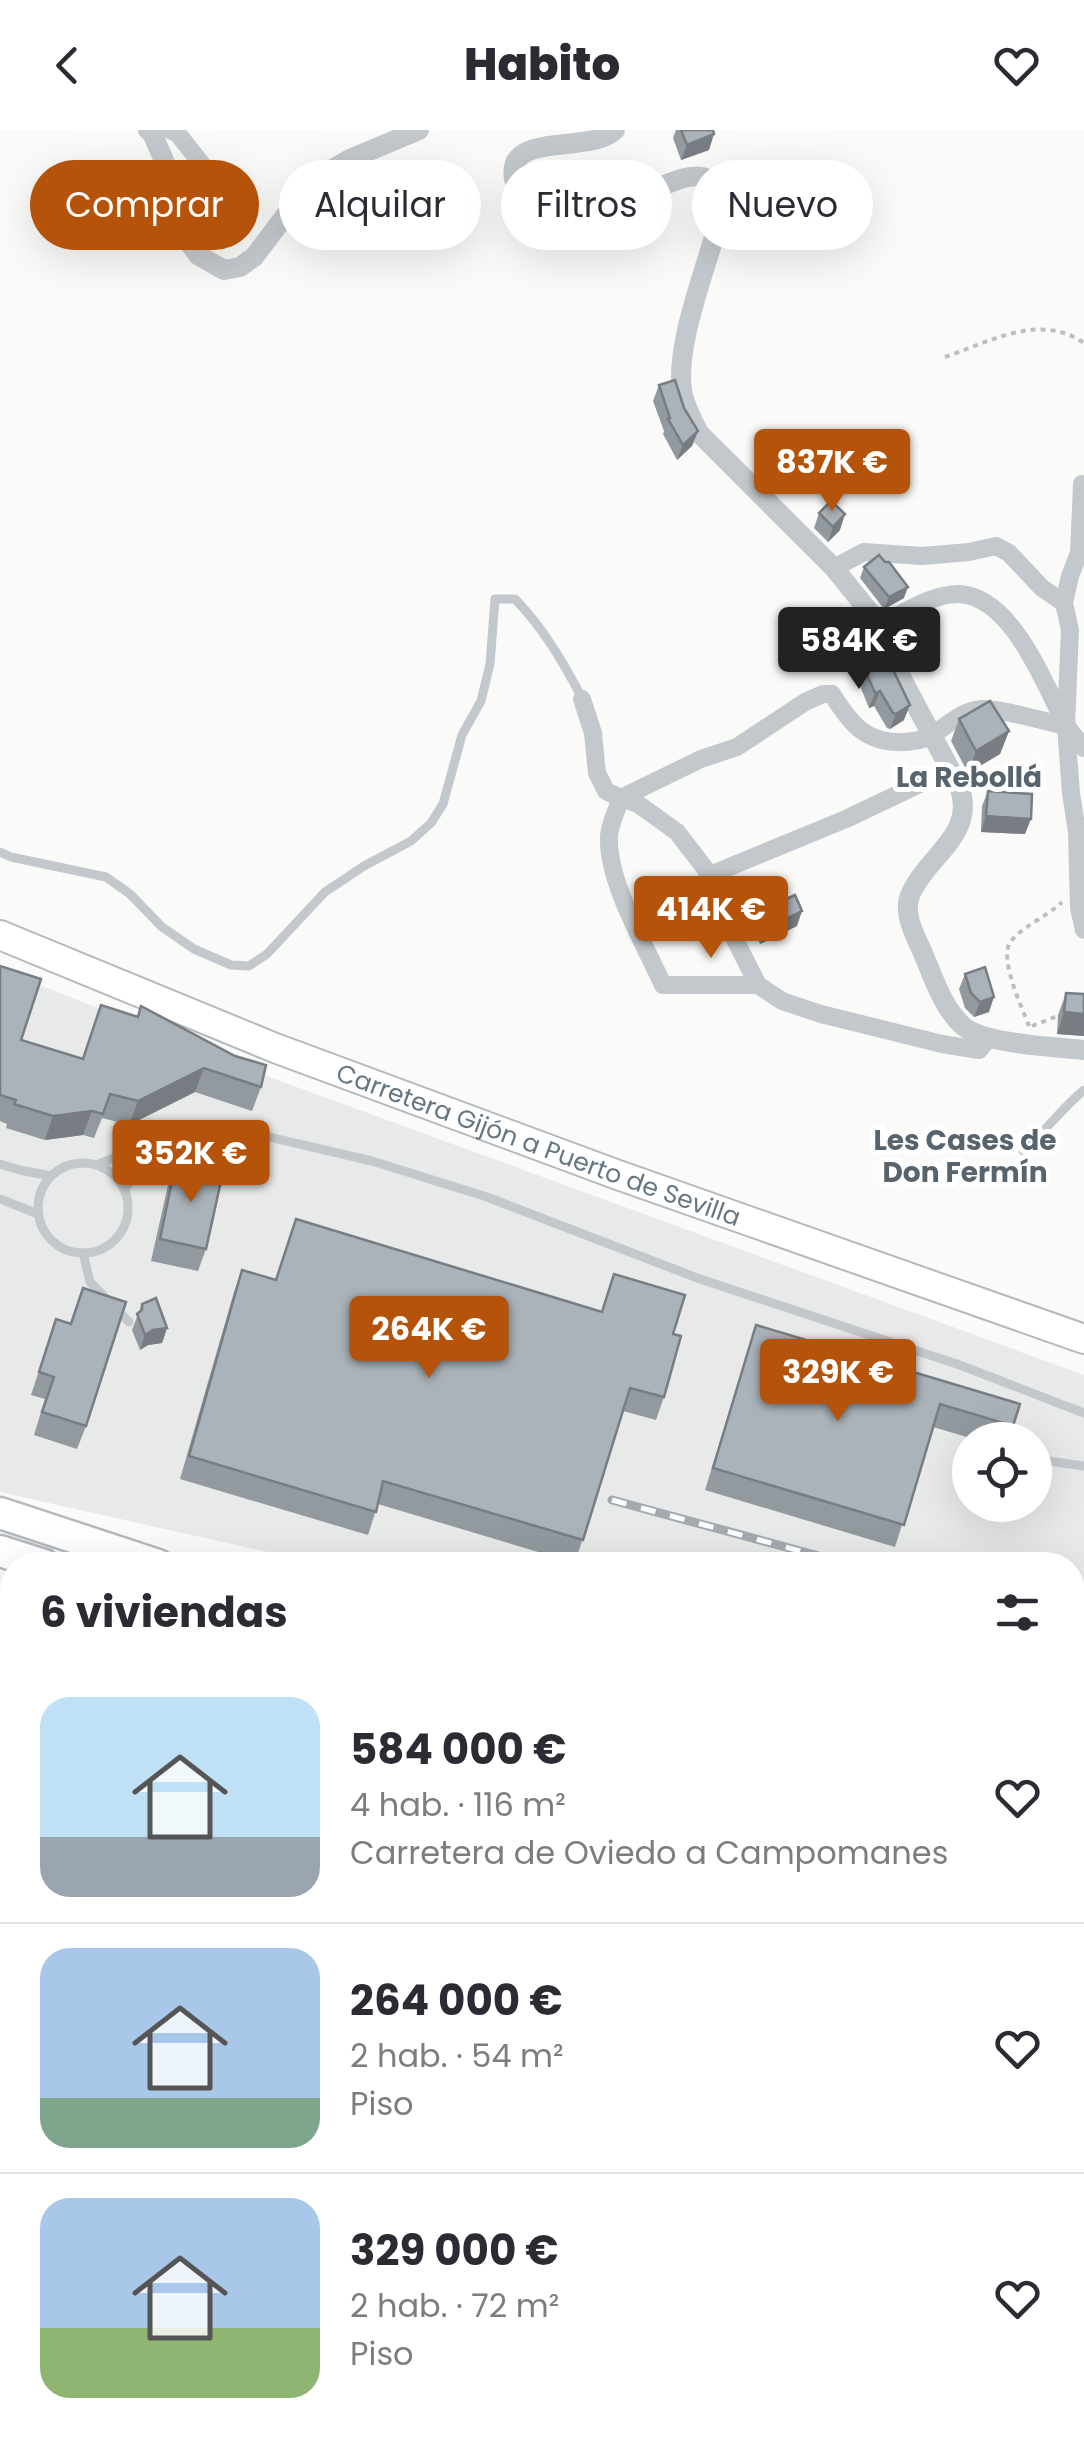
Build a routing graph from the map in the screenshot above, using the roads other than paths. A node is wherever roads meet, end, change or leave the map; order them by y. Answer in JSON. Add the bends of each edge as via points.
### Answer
{"nodes":[{"id":1,"x":148,"y":130,"type":"edge"},
{"id":2,"x":170,"y":130,"type":"edge"},
{"id":3,"x":419,"y":130,"type":"edge"},
{"id":4,"x":614,"y":130,"type":"edge"},
{"id":5,"x":198,"y":160,"type":"edge"},
{"id":6,"x":1082,"y":484,"type":"dead end"},
{"id":7,"x":834,"y":568,"type":"junction"},
{"id":8,"x":1064,"y":603,"type":"junction"},
{"id":9,"x":880,"y":625,"type":"junction"},
{"id":10,"x":582,"y":699,"type":"joint"},
{"id":11,"x":1066,"y":726,"type":"junction"},
{"id":12,"x":932,"y":736,"type":"junction"},
{"id":13,"x":1084,"y":748,"type":"edge"},
{"id":14,"x":950,"y":769,"type":"junction"},
{"id":15,"x":621,"y":798,"type":"junction"},
{"id":16,"x":0,"y":852,"type":"edge"},
{"id":17,"x":710,"y":875,"type":"junction"},
{"id":18,"x":1084,"y":930,"type":"edge"},
{"id":19,"x":0,"y":935,"type":"edge"},
{"id":20,"x":758,"y":985,"type":"junction"},
{"id":21,"x":989,"y":1038,"type":"junction"},
{"id":22,"x":1084,"y":1050,"type":"edge"},
{"id":23,"x":1084,"y":1090,"type":"edge"},
{"id":24,"x":150,"y":1144,"type":"junction"},
{"id":25,"x":1023,"y":1151,"type":"dead end"},
{"id":26,"x":0,"y":1164,"type":"edge"},
{"id":27,"x":96,"y":1164,"type":"junction"},
{"id":28,"x":51,"y":1176,"type":"junction"},
{"id":29,"x":124,"y":1190,"type":"junction"},
{"id":30,"x":0,"y":1199,"type":"edge"},
{"id":31,"x":38,"y":1214,"type":"junction"},
{"id":32,"x":83,"y":1253,"type":"junction"},
{"id":33,"x":129,"y":1322,"type":"dead end"},
{"id":34,"x":1084,"y":1339,"type":"edge"},
{"id":35,"x":1084,"y":1413,"type":"edge"},
{"id":36,"x":1052,"y":1461,"type":"edge"},
{"id":37,"x":1084,"y":1466,"type":"edge"},
{"id":38,"x":0,"y":1513,"type":"edge"},
{"id":39,"x":118,"y":1552,"type":"edge"}],
"edges":[{"from":1,"to":3,"type":"street","via":[[170,174],[179,229],[198,255],[224,270],[254,257],[320,176]]},
{"from":2,"to":5,"type":"street"},
{"from":4,"to":7,"type":"street","via":[[597,139],[532,145],[519,152],[514,179],[526,190],[584,199],[622,199],[690,177],[714,183],[720,216],[686,339],[682,391],[699,433]]},
{"from":6,"to":8,"type":"street","via":[[1079,553]]},
{"from":7,"to":8,"type":"street","via":[[864,552],[922,556],[996,546]]},
{"from":7,"to":9,"type":"street"},
{"from":8,"to":11,"type":"street","via":[[1070,630]]},
{"from":9,"to":11,"type":"street","via":[[928,601],[958,594],[981,599],[1013,627]]},
{"from":9,"to":12,"type":"street"},
{"from":10,"to":15,"type":"street","via":[[597,773],[606,790]]},
{"from":10,"to":16,"type":"lane","via":[[527,612],[515,599],[495,598],[481,701],[431,823],[325,892],[249,966],[194,949],[106,877]]},
{"from":11,"to":12,"type":"street","via":[[985,709],[958,715]]},
{"from":11,"to":13,"type":"street"},
{"from":11,"to":18,"type":"street"},
{"from":12,"to":14,"type":"street"},
{"from":12,"to":15,"type":"street","via":[[890,743],[868,736],[832,694],[823,694],[737,747]]},
{"from":14,"to":17,"type":"street"},
{"from":14,"to":21,"type":"street","via":[[965,812],[906,909],[944,1002],[964,1027]]},
{"from":15,"to":17,"type":"street","via":[[677,832]]},
{"from":15,"to":20,"type":"street","via":[[609,830],[610,860],[664,984]]},
{"from":17,"to":20,"type":"street"},
{"from":19,"to":34,"type":"highway","name":"Carretera Gijón a Puerto de Sevilla","via":[[618,1176]]},
{"from":20,"to":21,"type":"street","via":[[821,1014],[942,1044],[979,1050]]},
{"from":21,"to":22,"type":"street"},
{"from":23,"to":25,"type":"lane"},
{"from":24,"to":27,"type":"lane"},
{"from":24,"to":29,"type":"lane"},
{"from":24,"to":35,"type":"lane","via":[[197,1127],[239,1130],[372,1162],[487,1197],[700,1280]]},
{"from":26,"to":28,"type":"lane"},
{"from":27,"to":28,"type":"lane","via":[[66,1166]]},
{"from":27,"to":29,"type":"lane"},
{"from":28,"to":31,"type":"lane"},
{"from":29,"to":32,"type":"lane","via":[[128,1208],[115,1240]]},
{"from":30,"to":31,"type":"lane"},
{"from":31,"to":32,"type":"lane","via":[[51,1240]]},
{"from":32,"to":33,"type":"lane","via":[[90,1282]]},
{"from":36,"to":37,"type":"lane"},
{"from":38,"to":39,"type":"highway"}]}
